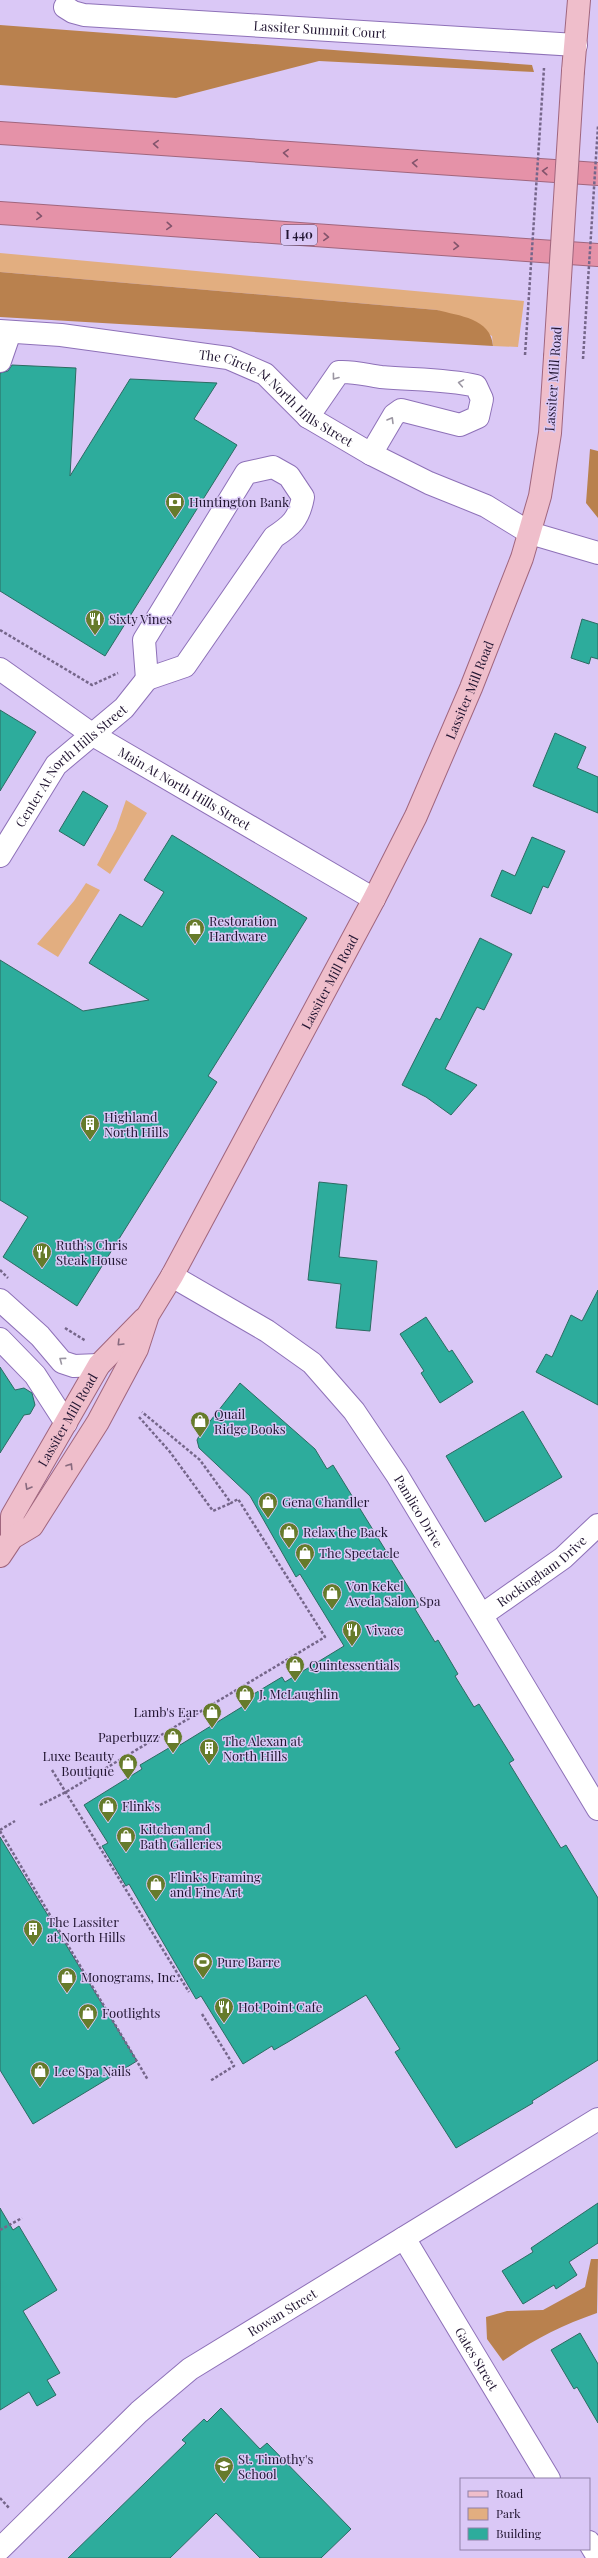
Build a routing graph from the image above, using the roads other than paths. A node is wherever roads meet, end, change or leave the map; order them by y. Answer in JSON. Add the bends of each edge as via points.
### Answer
{"nodes":[{"id":1,"x":579,"y":0,"type":"edge"},
{"id":2,"x":65,"y":7,"type":"dead end"},
{"id":3,"x":576,"y":45,"type":"junction"},
{"id":4,"x":0,"y":133,"type":"edge"},
{"id":5,"x":598,"y":174,"type":"edge"},
{"id":6,"x":0,"y":213,"type":"edge"},
{"id":7,"x":598,"y":255,"type":"edge"},
{"id":8,"x":5,"y":331,"type":"edge"},
{"id":9,"x":0,"y":361,"type":"edge"},
{"id":10,"x":308,"y":417,"type":"junction"},
{"id":11,"x":370,"y":454,"type":"junction"},
{"id":12,"x":530,"y":533,"type":"junction"},
{"id":13,"x":598,"y":553,"type":"edge"},
{"id":14,"x":0,"y":669,"type":"edge"},
{"id":15,"x":147,"y":679,"type":"junction"},
{"id":16,"x":93,"y":735,"type":"junction"},
{"id":17,"x":0,"y":856,"type":"edge"},
{"id":18,"x":374,"y":899,"type":"junction"},
{"id":19,"x":172,"y":1276,"type":"junction"},
{"id":20,"x":0,"y":1300,"type":"edge"},
{"id":21,"x":148,"y":1315,"type":"junction"},
{"id":22,"x":0,"y":1339,"type":"edge"},
{"id":23,"x":99,"y":1365,"type":"junction"},
{"id":24,"x":66,"y":1423,"type":"junction"},
{"id":25,"x":598,"y":1525,"type":"edge"},
{"id":26,"x":12,"y":1538,"type":"junction"},
{"id":27,"x":0,"y":1556,"type":"edge"},
{"id":28,"x":482,"y":1615,"type":"junction"},
{"id":29,"x":598,"y":1809,"type":"edge"},
{"id":30,"x":598,"y":2119,"type":"edge"},
{"id":31,"x":404,"y":2238,"type":"junction"},
{"id":32,"x":548,"y":2478,"type":"edge"},
{"id":33,"x":590,"y":2544,"type":"edge"},
{"id":34,"x":0,"y":2549,"type":"edge"},
{"id":35,"x":598,"y":2557,"type":"edge"}],
"edges":[{"from":1,"to":3,"type":"main road","name":"Lassiter Mill Road"},
{"from":2,"to":3,"type":"street","name":"Lassiter Summit Court","via":[[84,16]]},
{"from":3,"to":12,"type":"main road","name":"Lassiter Mill Road","bridge":true,"via":[[548,456]]},
{"from":5,"to":4,"type":"highway","one_way":true},
{"from":6,"to":7,"type":"highway","number":"I 440","one_way":true},
{"from":8,"to":9,"type":"street"},
{"from":8,"to":10,"type":"street","name":"The Circle At North Hills Street","via":[[62,335],[228,358],[265,374]]},
{"from":10,"to":11,"type":"street","name":"The Circle At North Hills Street"},
{"from":11,"to":10,"type":"street","one_way":true,"via":[[394,414],[402,410],[460,425],[478,417],[482,399],[476,386],[458,382],[379,377],[355,371],[339,372]]},
{"from":11,"to":12,"type":"street","name":"The Circle At North Hills Street","via":[[429,483],[486,506]]},
{"from":12,"to":13,"type":"street","name":"The Circle At North Hills Street"},
{"from":12,"to":18,"type":"main road","name":"Lassiter Mill Road","via":[[515,577],[431,781]]},
{"from":14,"to":16,"type":"street","name":"Main At North Hills Street"},
{"from":15,"to":15,"type":"street","via":[[185,666],[274,537],[292,525],[300,512],[303,497],[289,476],[273,467],[246,473],[144,640]]},
{"from":15,"to":16,"type":"street","name":"Center At North Hills Street","via":[[124,708]]},
{"from":16,"to":17,"type":"street","name":"Center At North Hills Street","via":[[56,765]]},
{"from":16,"to":18,"type":"street","name":"Main At North Hills Street"},
{"from":18,"to":19,"type":"main road","name":"Lassiter Mill Road"},
{"from":19,"to":21,"type":"main road","name":"Lassiter Mill Road"},
{"from":19,"to":28,"type":"street","name":"Pamlico Drive","via":[[266,1331],[312,1363],[354,1411]]},
{"from":23,"to":20,"type":"street","one_way":true,"via":[[74,1366],[62,1362],[40,1336]]},
{"from":21,"to":23,"type":"main road","name":"Lassiter Mill Road","one_way":true},
{"from":26,"to":21,"type":"main road","name":"Lassiter Mill Road","one_way":true,"via":[[32,1526],[98,1422],[137,1349]]},
{"from":22,"to":24,"type":"street","via":[[35,1375]]},
{"from":23,"to":24,"type":"main road","name":"Lassiter Mill Road"},
{"from":24,"to":26,"type":"main road","name":"Lassiter Mill Road","one_way":true,"via":[[12,1516]]},
{"from":25,"to":28,"type":"street","name":"Rockingham Drive","via":[[563,1558]]},
{"from":26,"to":27,"type":"main road","name":"Lassiter Mill Road"},
{"from":28,"to":29,"type":"street","name":"Pamlico Drive"},
{"from":30,"to":31,"type":"street","name":"Rowan Street"},
{"from":31,"to":32,"type":"street","name":"Gates Street"},
{"from":31,"to":34,"type":"street","name":"Rowan Street","via":[[190,2369],[139,2412]]},
{"from":33,"to":35,"type":"street"}]}
